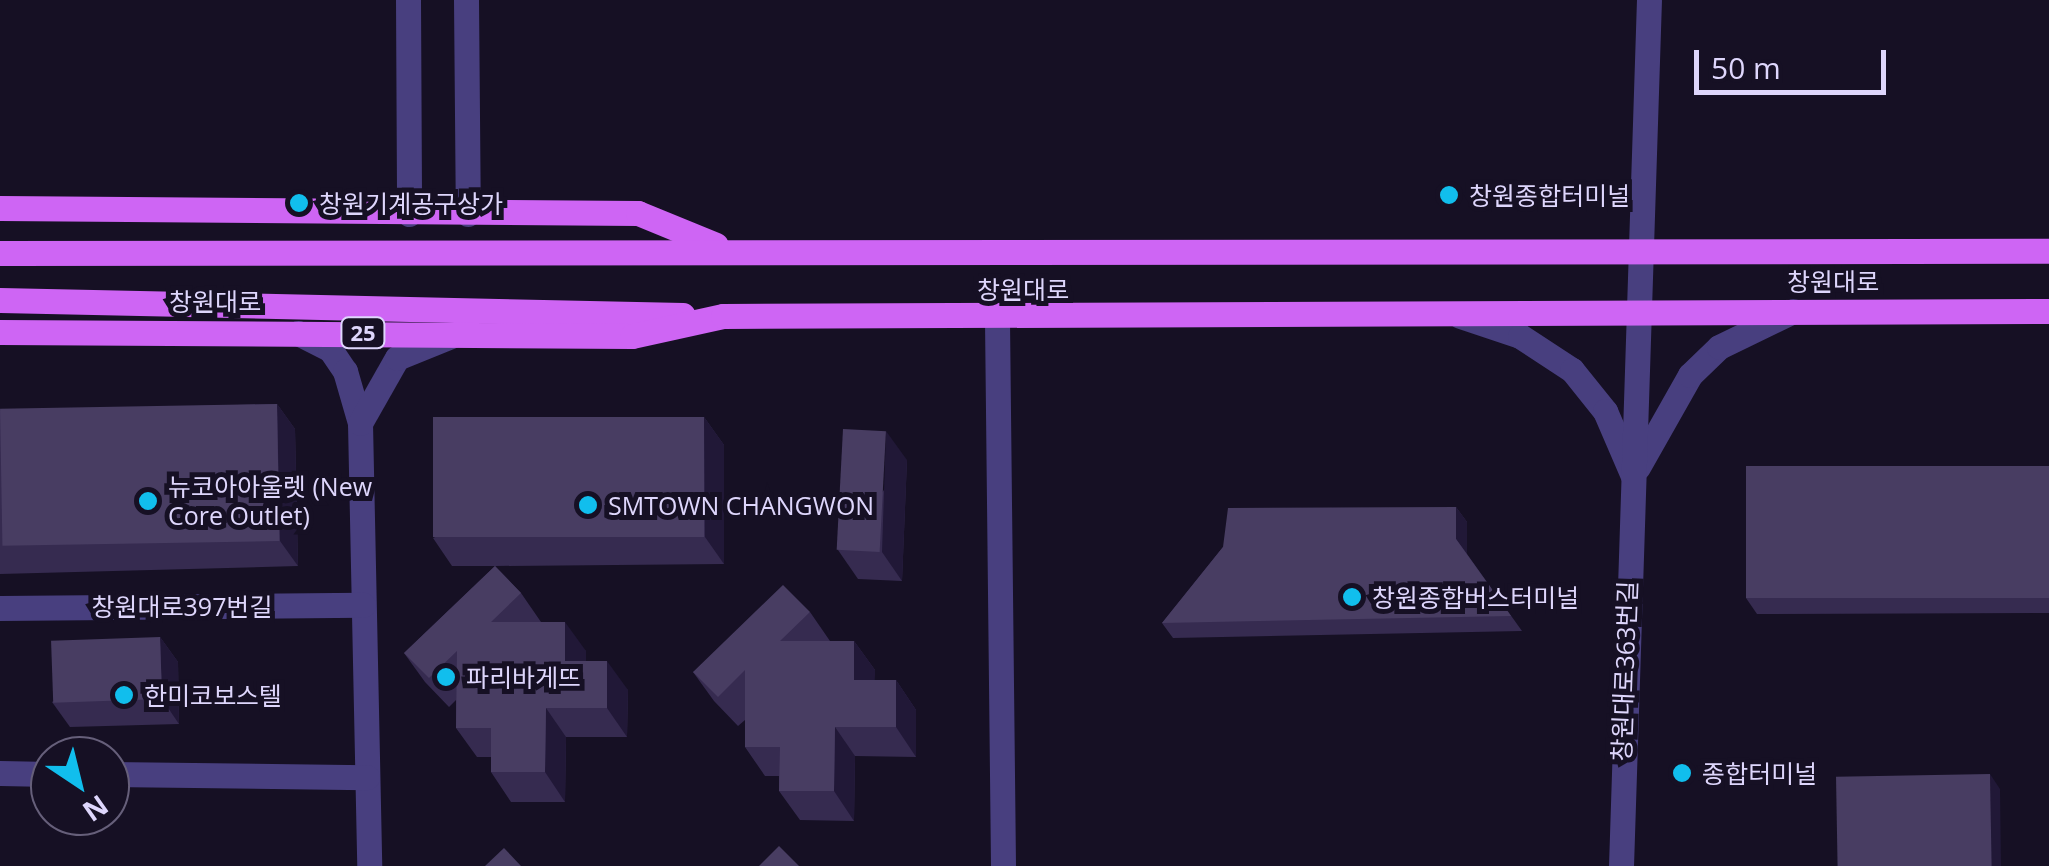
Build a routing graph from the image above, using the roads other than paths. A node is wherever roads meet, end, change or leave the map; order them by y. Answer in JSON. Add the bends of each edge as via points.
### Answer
{"nodes":[{"id":1,"x":408,"y":0,"type":"edge"},
{"id":2,"x":466,"y":0,"type":"edge"},
{"id":3,"x":1649,"y":0,"type":"edge"},
{"id":4,"x":0,"y":208,"type":"edge"},
{"id":5,"x":409,"y":214,"type":"junction"},
{"id":6,"x":468,"y":214,"type":"junction"},
{"id":7,"x":730,"y":251,"type":"junction"},
{"id":8,"x":2049,"y":251,"type":"edge"},
{"id":9,"x":1642,"y":252,"type":"junction"},
{"id":10,"x":0,"y":253,"type":"edge"},
{"id":11,"x":0,"y":300,"type":"edge"},
{"id":12,"x":1793,"y":311,"type":"junction"},
{"id":13,"x":2049,"y":311,"type":"edge"},
{"id":14,"x":1641,"y":312,"type":"junction"},
{"id":15,"x":1454,"y":314,"type":"junction"},
{"id":16,"x":723,"y":316,"type":"junction"},
{"id":17,"x":996,"y":320,"type":"junction"},
{"id":18,"x":293,"y":330,"type":"junction"},
{"id":19,"x":0,"y":332,"type":"edge"},
{"id":20,"x":451,"y":336,"type":"junction"},
{"id":21,"x":360,"y":423,"type":"junction"},
{"id":22,"x":1633,"y":476,"type":"junction"},
{"id":23,"x":364,"y":605,"type":"junction"},
{"id":24,"x":0,"y":608,"type":"edge"},
{"id":25,"x":0,"y":773,"type":"edge"},
{"id":26,"x":30,"y":774,"type":"edge"},
{"id":27,"x":130,"y":774,"type":"edge"},
{"id":28,"x":367,"y":776,"type":"junction"},
{"id":29,"x":368,"y":866,"type":"edge"},
{"id":30,"x":1003,"y":866,"type":"edge"},
{"id":31,"x":1621,"y":866,"type":"edge"}],
"edges":[{"from":1,"to":5,"type":"street"},
{"from":2,"to":6,"type":"street"},
{"from":3,"to":9,"type":"street","name":"창원대로363번길"},
{"from":4,"to":5,"type":"main road","via":[[170,205]]},
{"from":5,"to":6,"type":"main road"},
{"from":6,"to":7,"type":"main road","via":[[638,213]]},
{"from":7,"to":9,"type":"main road","name":"창원대로"},
{"from":7,"to":10,"type":"main road","name":"창원대로"},
{"from":8,"to":9,"type":"main road","name":"창원대로"},
{"from":9,"to":14,"type":"street","name":"창원대로363번길"},
{"from":11,"to":16,"type":"main road"},
{"from":12,"to":13,"type":"main road","name":"창원대로"},
{"from":12,"to":14,"type":"main road","name":"창원대로"},
{"from":12,"to":22,"type":"street","name":"창원대로363번길","via":[[1719,346],[1690,375]]},
{"from":14,"to":15,"type":"main road","name":"창원대로"},
{"from":14,"to":22,"type":"street","name":"창원대로363번길"},
{"from":15,"to":17,"type":"main road","name":"창원대로"},
{"from":15,"to":22,"type":"street","name":"창원대로363번길","via":[[1520,336],[1572,370],[1604,411]]},
{"from":16,"to":17,"type":"main road","name":"창원대로"},
{"from":16,"to":20,"type":"main road","name":"창원대로","number":"25","via":[[632,336]]},
{"from":17,"to":30,"type":"street"},
{"from":18,"to":19,"type":"main road","name":"창원대로","number":"25"},
{"from":18,"to":20,"type":"main road","name":"창원대로","number":"25"},
{"from":18,"to":21,"type":"street","via":[[330,349],[345,371]]},
{"from":20,"to":21,"type":"street","via":[[398,358]]},
{"from":21,"to":23,"type":"street"},
{"from":22,"to":31,"type":"street","name":"창원대로363번길"},
{"from":23,"to":24,"type":"street","name":"창원대로397번길"},
{"from":23,"to":28,"type":"street"},
{"from":25,"to":26,"type":"street"},
{"from":27,"to":28,"type":"street"},
{"from":28,"to":29,"type":"street"}]}
